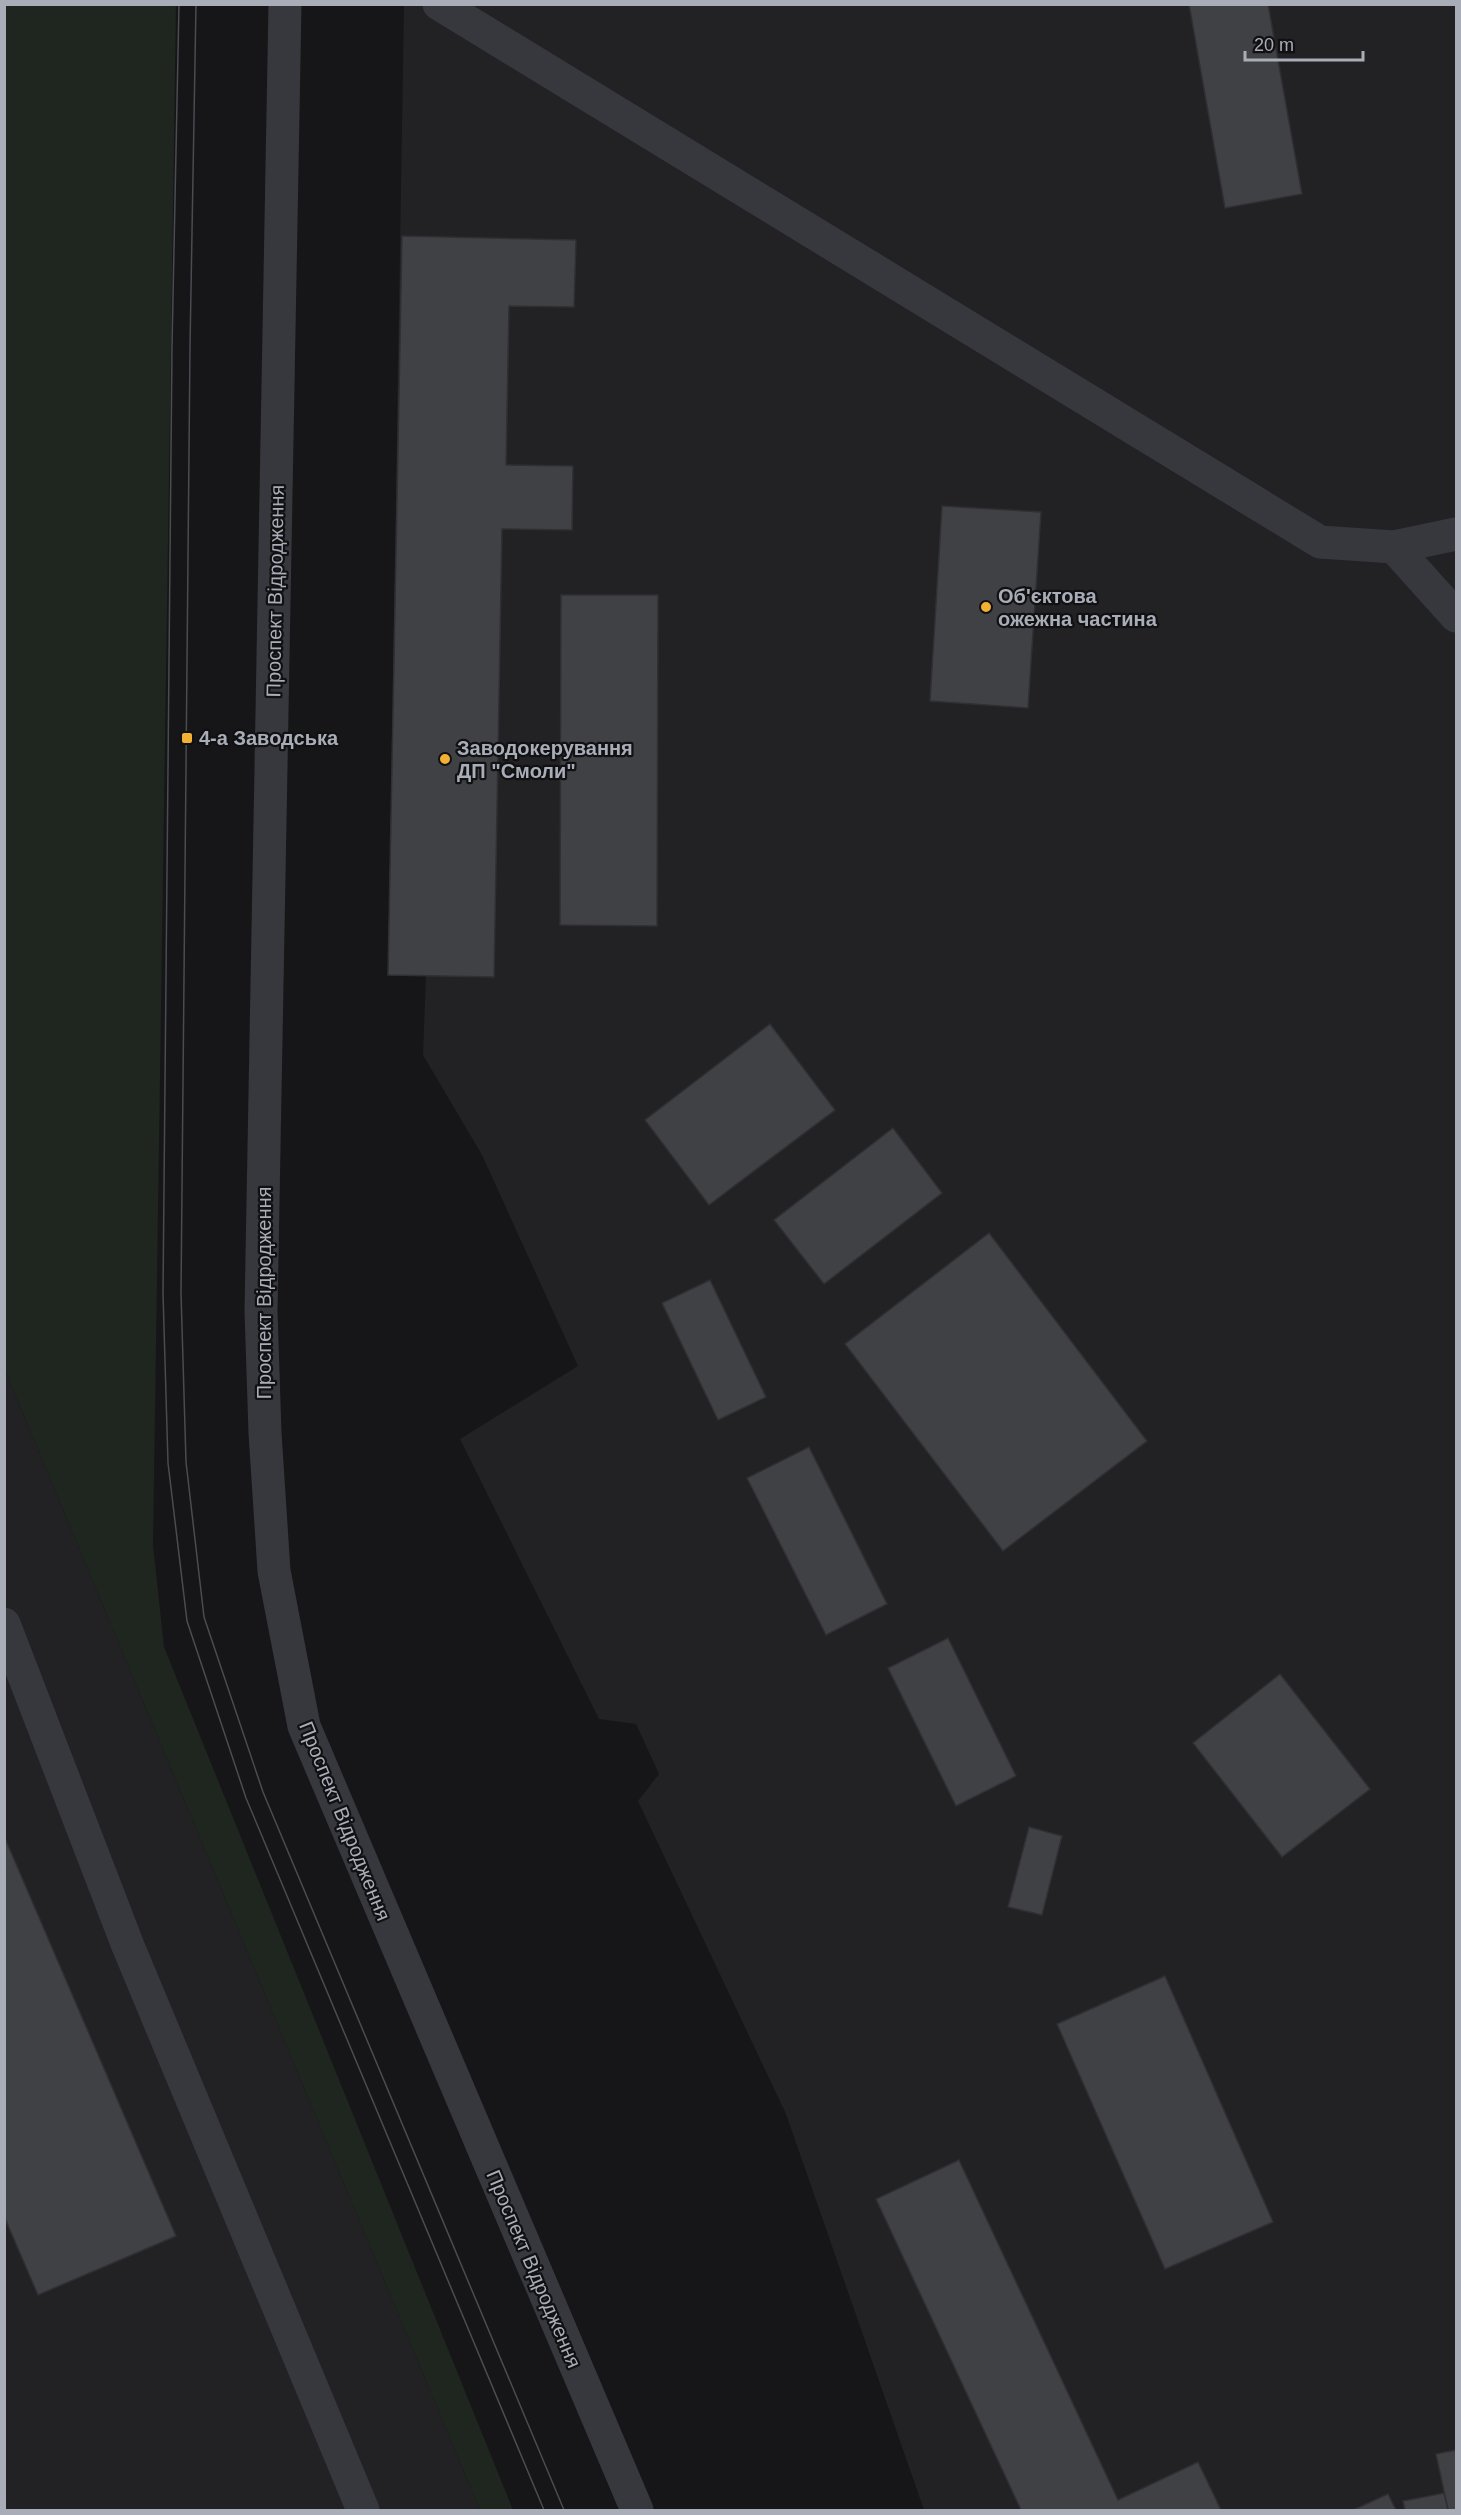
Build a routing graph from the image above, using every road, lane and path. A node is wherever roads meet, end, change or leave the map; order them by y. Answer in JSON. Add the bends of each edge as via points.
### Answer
{"nodes":[{"id":1,"x":285,"y":4,"type":"edge"},
{"id":2,"x":439,"y":4,"type":"edge"},
{"id":3,"x":1456,"y":534,"type":"edge"},
{"id":4,"x":1394,"y":547,"type":"junction"},
{"id":5,"x":1456,"y":615,"type":"edge"},
{"id":6,"x":4,"y":1624,"type":"edge"},
{"id":7,"x":363,"y":2511,"type":"edge"},
{"id":8,"x":637,"y":2511,"type":"edge"}],
"edges":[{"from":1,"to":8,"type":"street","name":"Проспект Відродження","via":[[261,1311],[274,1571],[304,1726]]},
{"from":2,"to":4,"type":"street","via":[[1320,542]]},
{"from":3,"to":4,"type":"street"},
{"from":4,"to":5,"type":"street"},
{"from":6,"to":7,"type":"street","via":[[128,1946]]}]}
